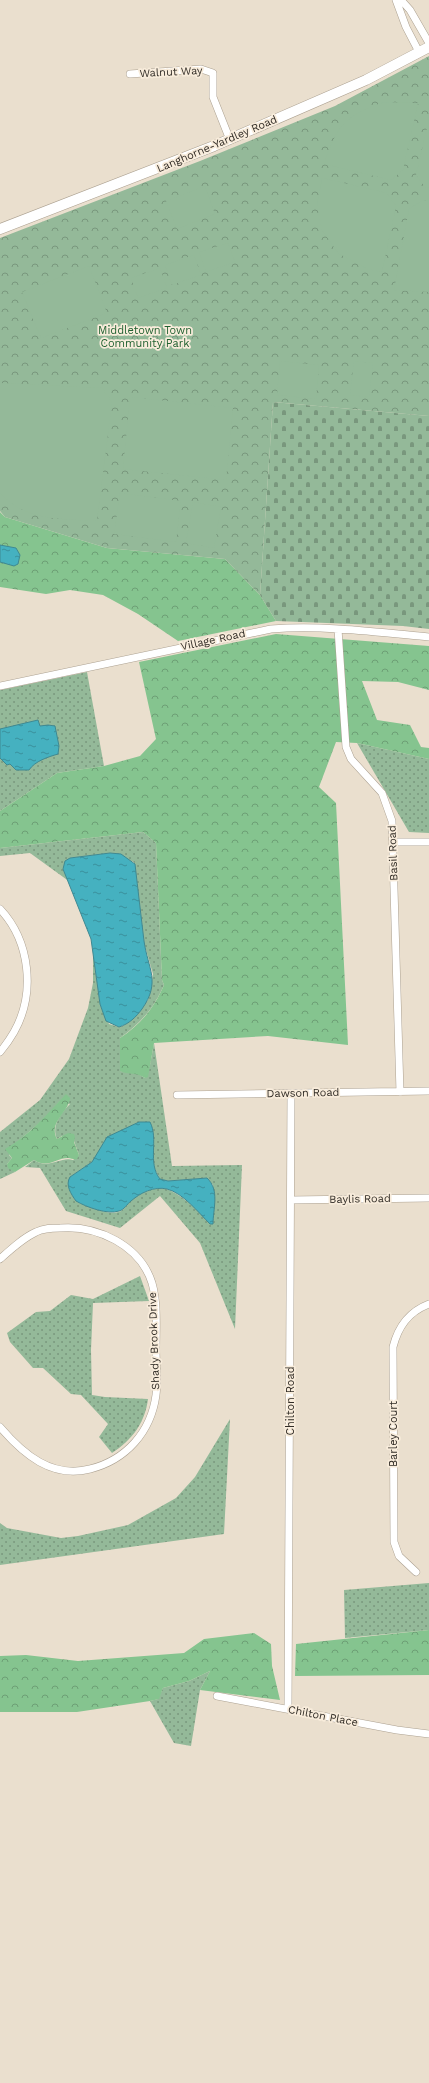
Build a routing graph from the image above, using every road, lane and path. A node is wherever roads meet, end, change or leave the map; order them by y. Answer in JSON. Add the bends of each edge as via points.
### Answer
{"nodes":[{"id":1,"x":396,"y":0,"type":"edge"},
{"id":2,"x":401,"y":0,"type":"edge"},
{"id":3,"x":429,"y":43,"type":"edge"},
{"id":4,"x":429,"y":47,"type":"edge"},
{"id":5,"x":419,"y":52,"type":"junction"},
{"id":6,"x":130,"y":74,"type":"dead end"},
{"id":7,"x":230,"y":140,"type":"junction"},
{"id":8,"x":0,"y":229,"type":"edge"},
{"id":9,"x":338,"y":630,"type":"junction"},
{"id":10,"x":429,"y":636,"type":"edge"},
{"id":11,"x":0,"y":686,"type":"edge"},
{"id":12,"x":393,"y":842,"type":"junction"},
{"id":13,"x":429,"y":842,"type":"edge"},
{"id":14,"x":0,"y":908,"type":"edge"},
{"id":15,"x":0,"y":1052,"type":"edge"},
{"id":16,"x":400,"y":1092,"type":"junction"},
{"id":17,"x":429,"y":1092,"type":"edge"},
{"id":18,"x":291,"y":1093,"type":"junction"},
{"id":19,"x":177,"y":1095,"type":"dead end"},
{"id":20,"x":429,"y":1198,"type":"edge"},
{"id":21,"x":291,"y":1200,"type":"junction"},
{"id":22,"x":0,"y":1259,"type":"edge"},
{"id":23,"x":429,"y":1304,"type":"edge"},
{"id":24,"x":0,"y":1427,"type":"edge"},
{"id":25,"x":416,"y":1572,"type":"dead end"},
{"id":26,"x":217,"y":1696,"type":"dead end"},
{"id":27,"x":288,"y":1709,"type":"junction"},
{"id":28,"x":429,"y":1734,"type":"edge"}],
"edges":[{"from":1,"to":5,"type":"street"},
{"from":2,"to":3,"type":"street","via":[[410,10]]},
{"from":4,"to":5,"type":"main road","name":"Langhorne-Yardley Road"},
{"from":5,"to":7,"type":"main road","name":"Langhorne-Yardley Road","via":[[366,80]]},
{"from":6,"to":7,"type":"street","name":"Walnut Way","via":[[201,69],[213,73],[213,97]]},
{"from":7,"to":8,"type":"main road","name":"Langhorne-Yardley Road"},
{"from":9,"to":10,"type":"street","name":"Village Road"},
{"from":9,"to":11,"type":"street","name":"Village Road","via":[[290,627],[254,631]]},
{"from":9,"to":12,"type":"street","name":"Basil Road","via":[[346,747],[351,759],[372,780],[384,797],[392,821]]},
{"from":12,"to":13,"type":"street"},
{"from":12,"to":16,"type":"street","name":"Basil Road"},
{"from":14,"to":15,"type":"street","via":[[19,935],[25,957],[27,981],[24,1004],[14,1031]]},
{"from":16,"to":17,"type":"street","name":"Dawson Road"},
{"from":16,"to":18,"type":"street","name":"Dawson Road"},
{"from":18,"to":19,"type":"street","name":"Dawson Road"},
{"from":18,"to":21,"type":"street","name":"Chilton Road"},
{"from":20,"to":21,"type":"street","name":"Baylis Road"},
{"from":21,"to":27,"type":"street","name":"Chilton Road"},
{"from":22,"to":24,"type":"street","name":"Shady Brook Drive","via":[[37,1232],[48,1229],[86,1228],[109,1236],[127,1248],[141,1264],[151,1282],[155,1302],[156,1394],[146,1429],[134,1444],[119,1458],[83,1471],[66,1471],[35,1460],[22,1452]]},
{"from":23,"to":25,"type":"street","name":"Barley Court","via":[[415,1311],[401,1325],[393,1347],[393,1535],[399,1556]]},
{"from":26,"to":27,"type":"street","name":"Chilton Place"},
{"from":27,"to":28,"type":"street","name":"Chilton Place"}]}
